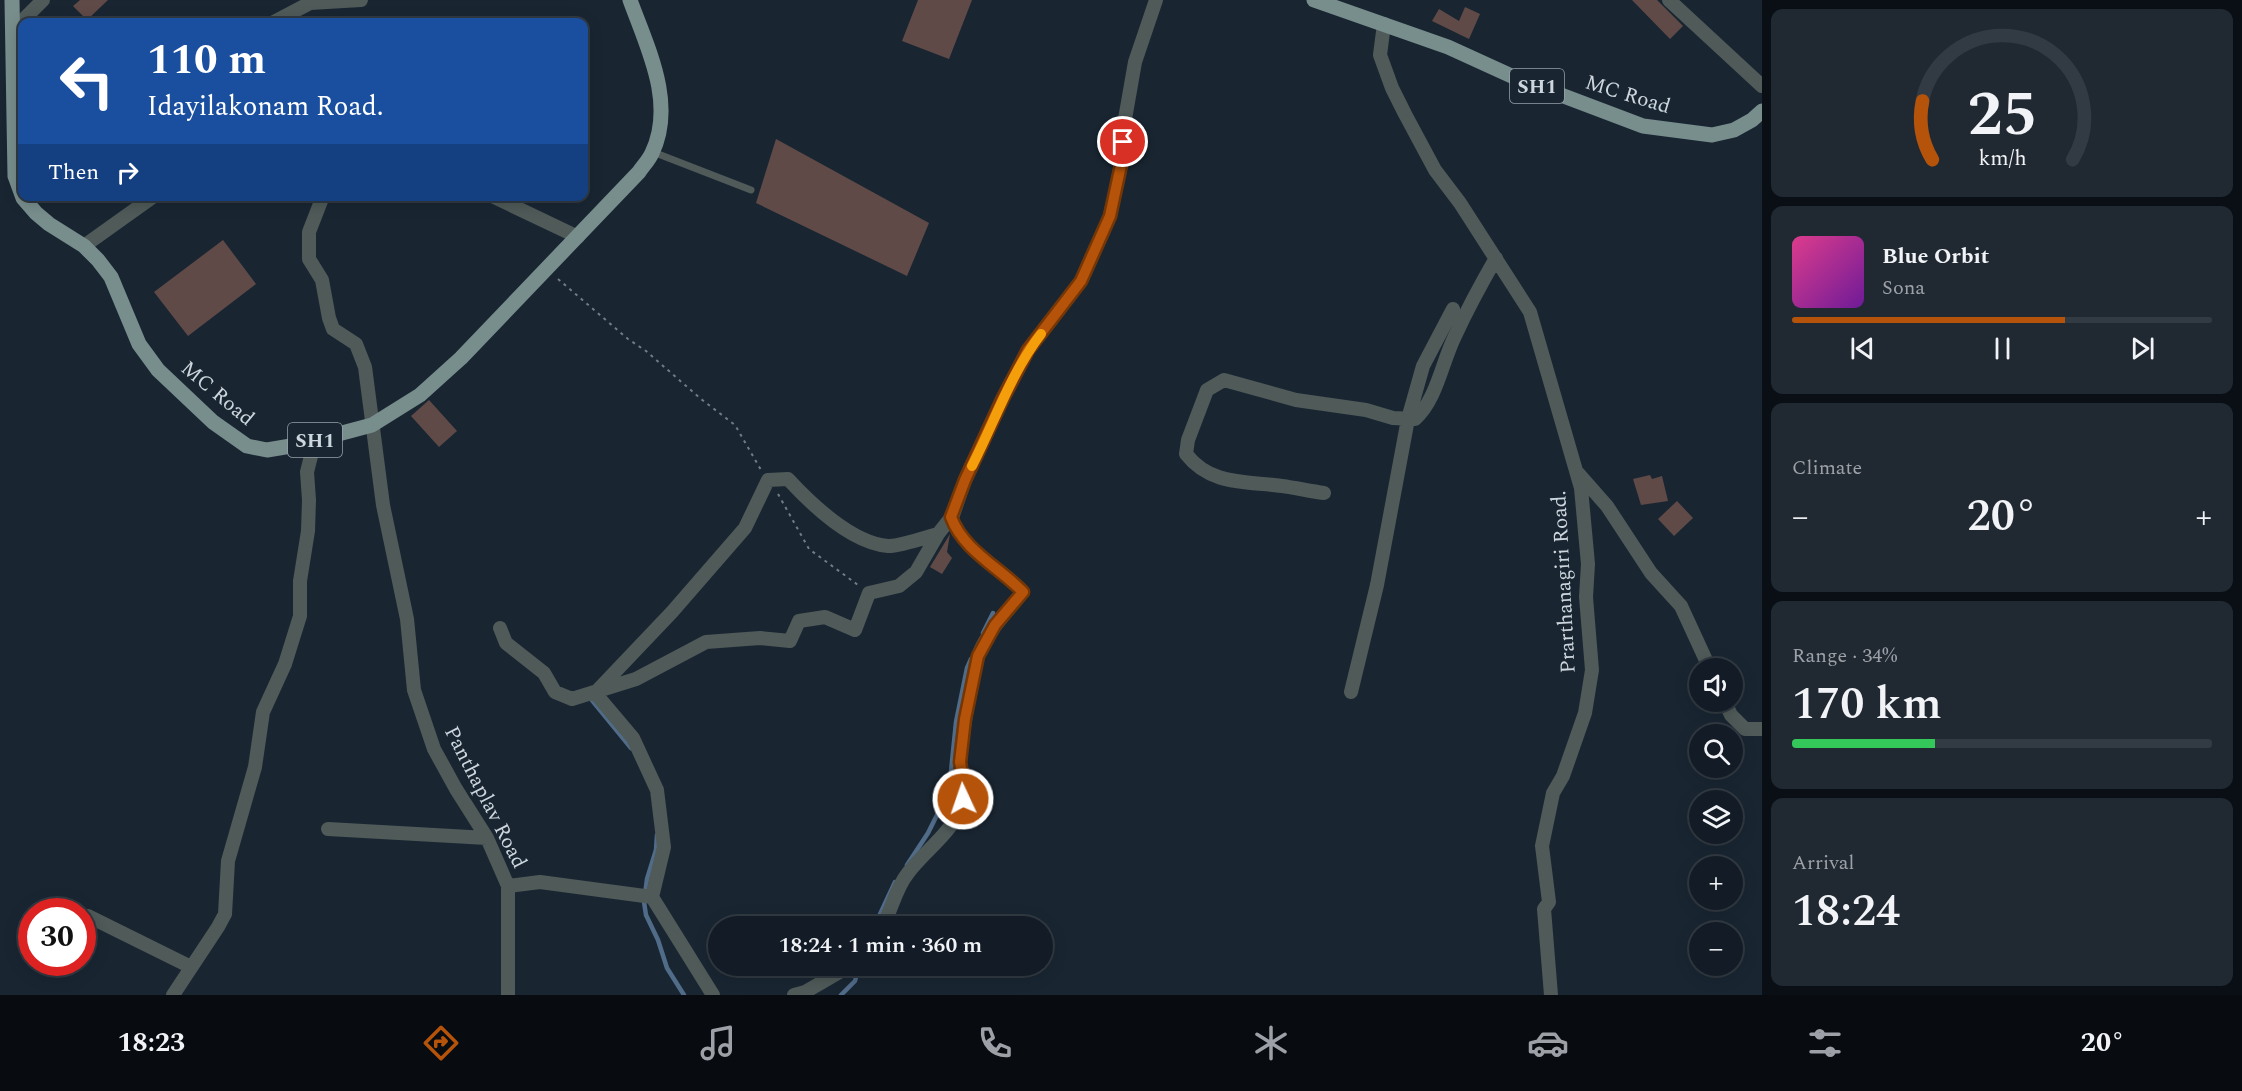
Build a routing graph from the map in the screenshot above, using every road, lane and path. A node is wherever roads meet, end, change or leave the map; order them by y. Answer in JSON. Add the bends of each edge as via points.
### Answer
{"nodes":[{"id":1,"x":12,"y":0,"type":"edge"},
{"id":2,"x":43,"y":0,"type":"edge"},
{"id":3,"x":361,"y":0,"type":"edge"},
{"id":4,"x":630,"y":0,"type":"edge"},
{"id":5,"x":1156,"y":0,"type":"edge"},
{"id":6,"x":1314,"y":0,"type":"edge"},
{"id":7,"x":1669,"y":0,"type":"edge"},
{"id":8,"x":25,"y":18,"type":"edge"},
{"id":9,"x":282,"y":18,"type":"edge"},
{"id":10,"x":1383,"y":24,"type":"junction"},
{"id":11,"x":18,"y":25,"type":"edge"},
{"id":12,"x":13,"y":30,"type":"junction"},
{"id":13,"x":1762,"y":86,"type":"edge"},
{"id":14,"x":1762,"y":111,"type":"edge"},
{"id":15,"x":653,"y":152,"type":"junction"},
{"id":16,"x":18,"y":184,"type":"edge"},
{"id":17,"x":751,"y":190,"type":"dead end"},
{"id":18,"x":26,"y":201,"type":"edge"},
{"id":19,"x":147,"y":201,"type":"edge"},
{"id":20,"x":321,"y":201,"type":"edge"},
{"id":21,"x":502,"y":201,"type":"edge"},
{"id":22,"x":578,"y":237,"type":"junction"},
{"id":23,"x":84,"y":246,"type":"junction"},
{"id":24,"x":1496,"y":258,"type":"junction"},
{"id":25,"x":546,"y":269,"type":"junction"},
{"id":26,"x":1453,"y":309,"type":"dead end"},
{"id":27,"x":1408,"y":419,"type":"junction"},
{"id":28,"x":372,"y":425,"type":"junction"},
{"id":29,"x":315,"y":440,"type":"junction"},
{"id":30,"x":1576,"y":471,"type":"junction"},
{"id":31,"x":768,"y":480,"type":"junction"},
{"id":32,"x":1324,"y":493,"type":"dead end"},
{"id":33,"x":951,"y":517,"type":"junction"},
{"id":34,"x":938,"y":534,"type":"junction"},
{"id":35,"x":869,"y":593,"type":"junction"},
{"id":36,"x":500,"y":628,"type":"dead end"},
{"id":37,"x":1705,"y":658,"type":"edge"},
{"id":38,"x":1351,"y":692,"type":"dead end"},
{"id":39,"x":595,"y":693,"type":"junction"},
{"id":40,"x":1730,"y":712,"type":"edge"},
{"id":41,"x":1762,"y":729,"type":"edge"},
{"id":42,"x":328,"y":829,"type":"dead end"},
{"id":43,"x":487,"y":838,"type":"junction"},
{"id":44,"x":508,"y":886,"type":"junction"},
{"id":45,"x":652,"y":897,"type":"junction"},
{"id":46,"x":889,"y":916,"type":"edge"},
{"id":47,"x":96,"y":920,"type":"edge"},
{"id":48,"x":191,"y":968,"type":"junction"},
{"id":49,"x":833,"y":976,"type":"edge"},
{"id":50,"x":173,"y":995,"type":"edge"},
{"id":51,"x":508,"y":995,"type":"edge"},
{"id":52,"x":713,"y":995,"type":"edge"},
{"id":53,"x":794,"y":995,"type":"edge"},
{"id":54,"x":1551,"y":995,"type":"edge"}],
"edges":[{"from":1,"to":12,"type":"main road","name":"MC Road","number":"SH1"},
{"from":2,"to":8,"type":"street"},
{"from":3,"to":9,"type":"street","via":[[310,3]]},
{"from":4,"to":15,"type":"main road","name":"MC Road","number":"SH1","via":[[659,85],[662,105]]},
{"from":5,"to":33,"type":"street","via":[[1136,63],[1110,216],[1081,281],[1028,350]]},
{"from":6,"to":10,"type":"main road","name":"MC Road","number":"SH1"},
{"from":7,"to":13,"type":"street"},
{"from":10,"to":14,"type":"main road","name":"MC Road","number":"SH1","via":[[1643,126],[1712,135],[1734,130]]},
{"from":10,"to":24,"type":"street","name":"Prarthanagiri Road.","via":[[1380,55],[1392,88],[1435,171]]},
{"from":11,"to":12,"type":"street"},
{"from":12,"to":16,"type":"main road","name":"MC Road","number":"SH1"},
{"from":15,"to":17,"type":"lane"},
{"from":15,"to":22,"type":"main road","name":"MC Road","number":"SH1"},
{"from":18,"to":23,"type":"main road","name":"MC Road","number":"SH1","via":[[49,224]]},
{"from":19,"to":23,"type":"street"},
{"from":20,"to":28,"type":"street","name":"Panthaplav Road","via":[[309,232],[309,259],[322,280],[333,329],[356,344],[365,367]]},
{"from":21,"to":22,"type":"street"},
{"from":22,"to":25,"type":"main road","name":"MC Road","number":"SH1"},
{"from":23,"to":29,"type":"main road","name":"MC Road","number":"SH1","via":[[111,277],[139,344],[158,370],[213,422],[248,446],[267,450]]},
{"from":24,"to":27,"type":"street","via":[[1421,413]]},
{"from":24,"to":30,"type":"street","name":"Prarthanagiri Road.","via":[[1530,312]]},
{"from":25,"to":28,"type":"main road","name":"MC Road","number":"SH1","via":[[420,395]]},
{"from":25,"to":31,"type":"path","via":[[735,425]]},
{"from":26,"to":27,"type":"street","via":[[1423,366]]},
{"from":27,"to":32,"type":"street","via":[[1296,400],[1224,380],[1207,390],[1187,447],[1186,454],[1193,464],[1210,475]]},
{"from":27,"to":38,"type":"street","via":[[1377,585]]},
{"from":28,"to":29,"type":"main road","name":"MC Road","number":"SH1"},
{"from":28,"to":43,"type":"street","name":"Panthaplav Road","via":[[383,505],[407,619],[414,690],[434,749]]},
{"from":29,"to":48,"type":"street","via":[[307,472],[308,531],[300,581],[300,616],[285,664],[263,712],[255,767],[228,861],[225,914]]},
{"from":30,"to":37,"type":"street","via":[[1607,506],[1651,573],[1681,606]]},
{"from":30,"to":54,"type":"street","name":"Prarthanagiri Road.","via":[[1586,543],[1593,670],[1577,737],[1553,793],[1542,846],[1549,902],[1544,909]]},
{"from":31,"to":34,"type":"street","via":[[788,479],[805,497],[861,538],[889,546]]},
{"from":31,"to":35,"type":"path","via":[[810,549]]},
{"from":31,"to":39,"type":"street","via":[[746,528]]},
{"from":33,"to":34,"type":"street"},
{"from":33,"to":46,"type":"street","via":[[956,531],[1023,592],[995,625],[978,656],[965,719],[960,762],[963,799],[959,811],[945,833],[907,874]]},
{"from":34,"to":35,"type":"street","via":[[916,572],[899,586]]},
{"from":35,"to":39,"type":"street","via":[[855,630],[825,617],[798,621],[790,641],[760,638],[706,642],[636,679]]},
{"from":36,"to":39,"type":"street","via":[[506,643],[544,673],[555,692],[572,699]]},
{"from":39,"to":45,"type":"street","via":[[633,738],[657,790],[664,847]]},
{"from":40,"to":41,"type":"street","via":[[1745,729]]},
{"from":42,"to":43,"type":"street"},
{"from":43,"to":44,"type":"street","name":"Panthaplav Road"},
{"from":44,"to":45,"type":"street","name":"Panthaplav Road","via":[[540,882]]},
{"from":44,"to":51,"type":"street"},
{"from":45,"to":52,"type":"street"},
{"from":47,"to":48,"type":"street"},
{"from":48,"to":50,"type":"street"},
{"from":49,"to":53,"type":"street"}]}
